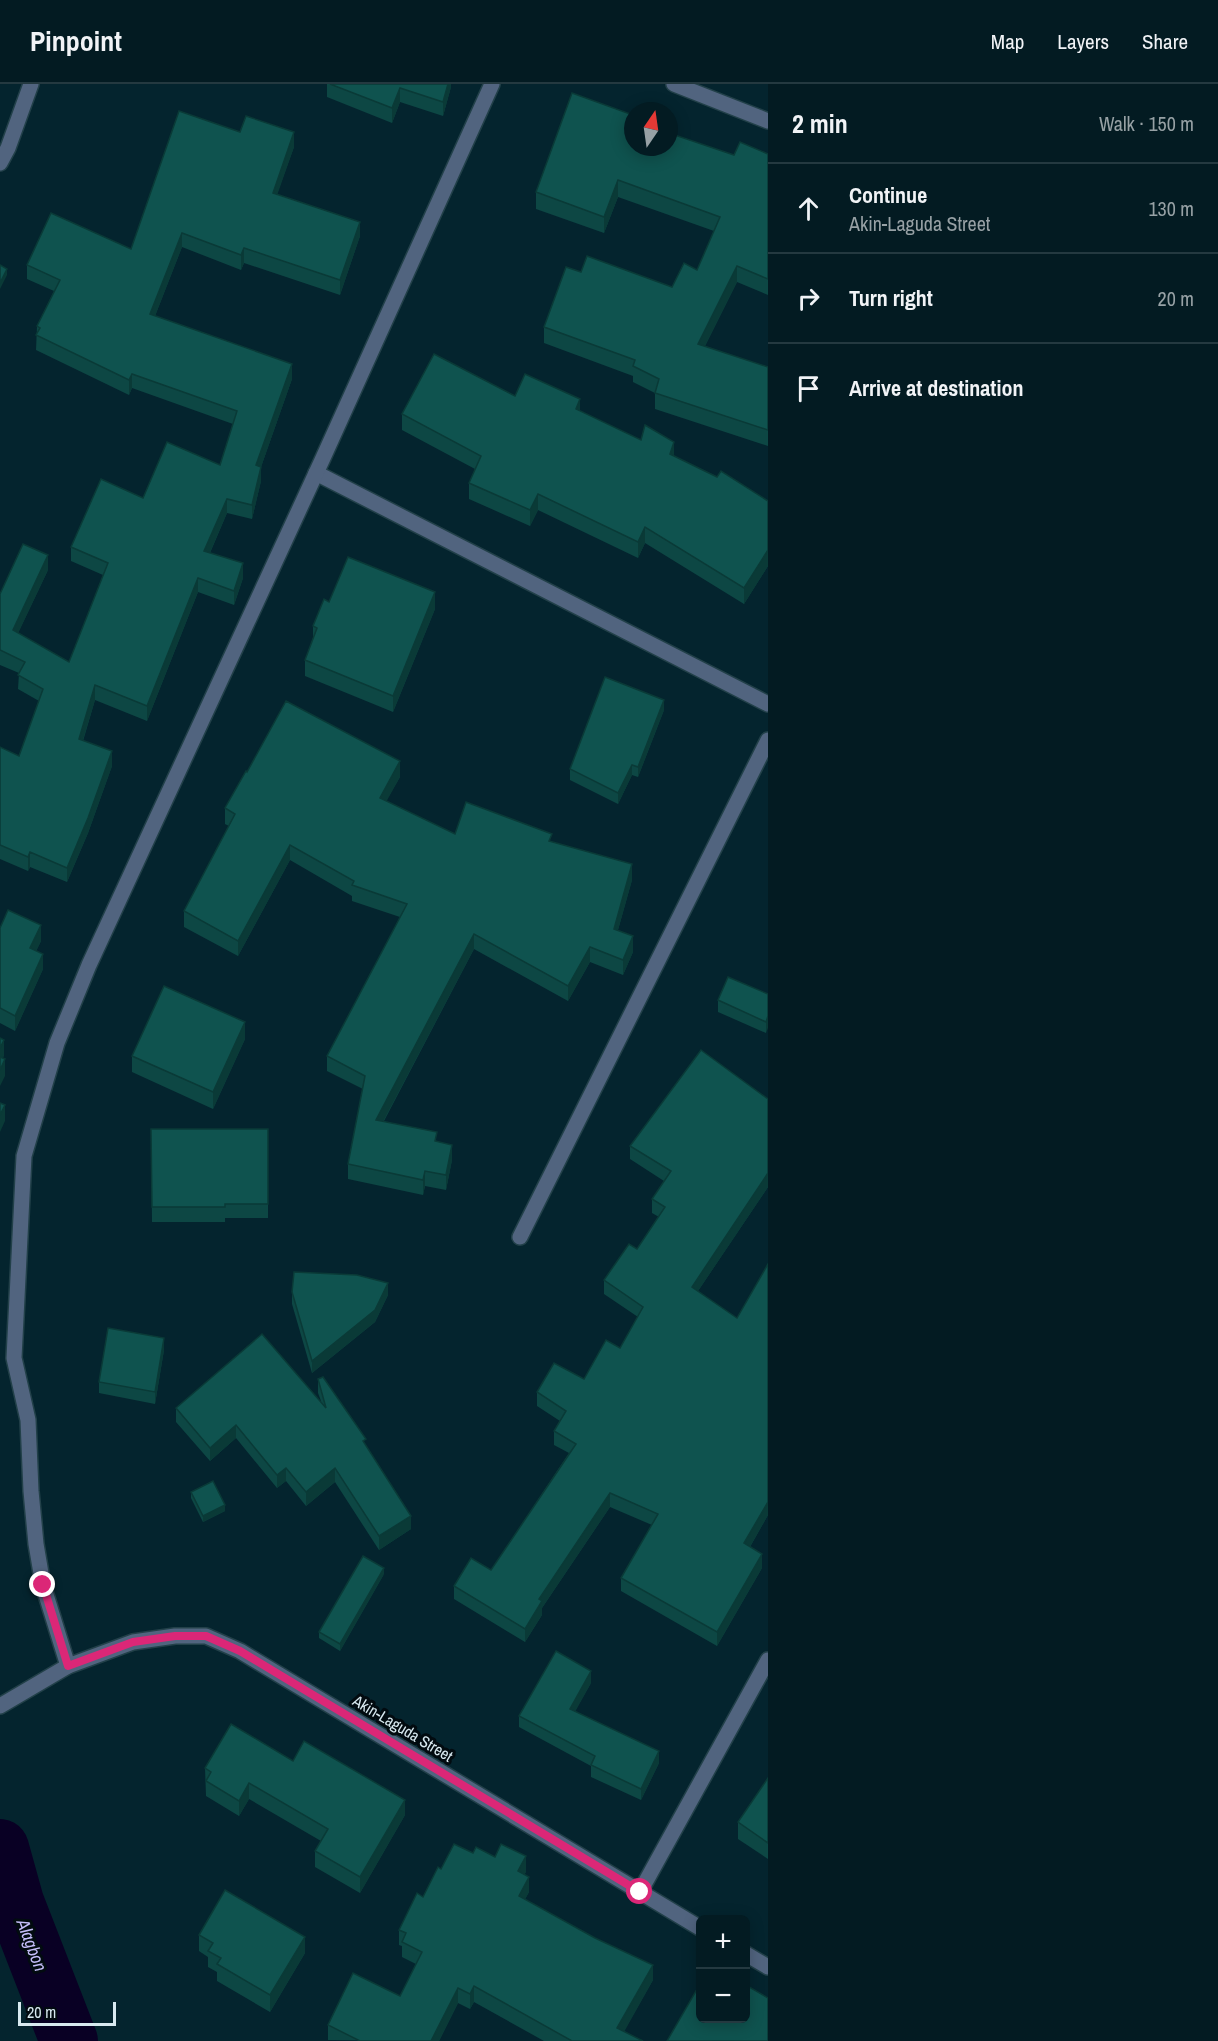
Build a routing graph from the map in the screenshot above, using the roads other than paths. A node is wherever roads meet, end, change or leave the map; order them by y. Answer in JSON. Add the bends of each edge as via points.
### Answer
{"nodes":[{"id":1,"x":31,"y":84,"type":"edge"},
{"id":2,"x":492,"y":84,"type":"edge"},
{"id":3,"x":674,"y":84,"type":"edge"},
{"id":4,"x":768,"y":120,"type":"edge"},
{"id":5,"x":0,"y":163,"type":"edge"},
{"id":6,"x":316,"y":473,"type":"junction"},
{"id":7,"x":768,"y":704,"type":"edge"},
{"id":8,"x":768,"y":740,"type":"edge"},
{"id":9,"x":520,"y":1237,"type":"dead end"},
{"id":10,"x":768,"y":1660,"type":"edge"},
{"id":11,"x":68,"y":1666,"type":"junction"},
{"id":12,"x":3,"y":1704,"type":"edge"},
{"id":13,"x":640,"y":1892,"type":"junction"},
{"id":14,"x":696,"y":1926,"type":"edge"},
{"id":15,"x":750,"y":1956,"type":"edge"},
{"id":16,"x":768,"y":1967,"type":"edge"}],
"edges":[{"from":1,"to":5,"type":"street"},
{"from":2,"to":6,"type":"street"},
{"from":3,"to":4,"type":"street"},
{"from":6,"to":7,"type":"street"},
{"from":6,"to":11,"type":"street","via":[[89,965],[57,1043],[24,1156],[14,1358],[28,1420],[31,1491],[43,1585]]},
{"from":8,"to":9,"type":"street"},
{"from":10,"to":13,"type":"street"},
{"from":11,"to":12,"type":"street","name":"Akin-Laguda Street"},
{"from":11,"to":13,"type":"street","name":"Akin-Laguda Street","via":[[133,1642],[206,1636],[240,1651]]},
{"from":13,"to":14,"type":"street","name":"Akin-Laguda Street"},
{"from":15,"to":16,"type":"street"}]}
